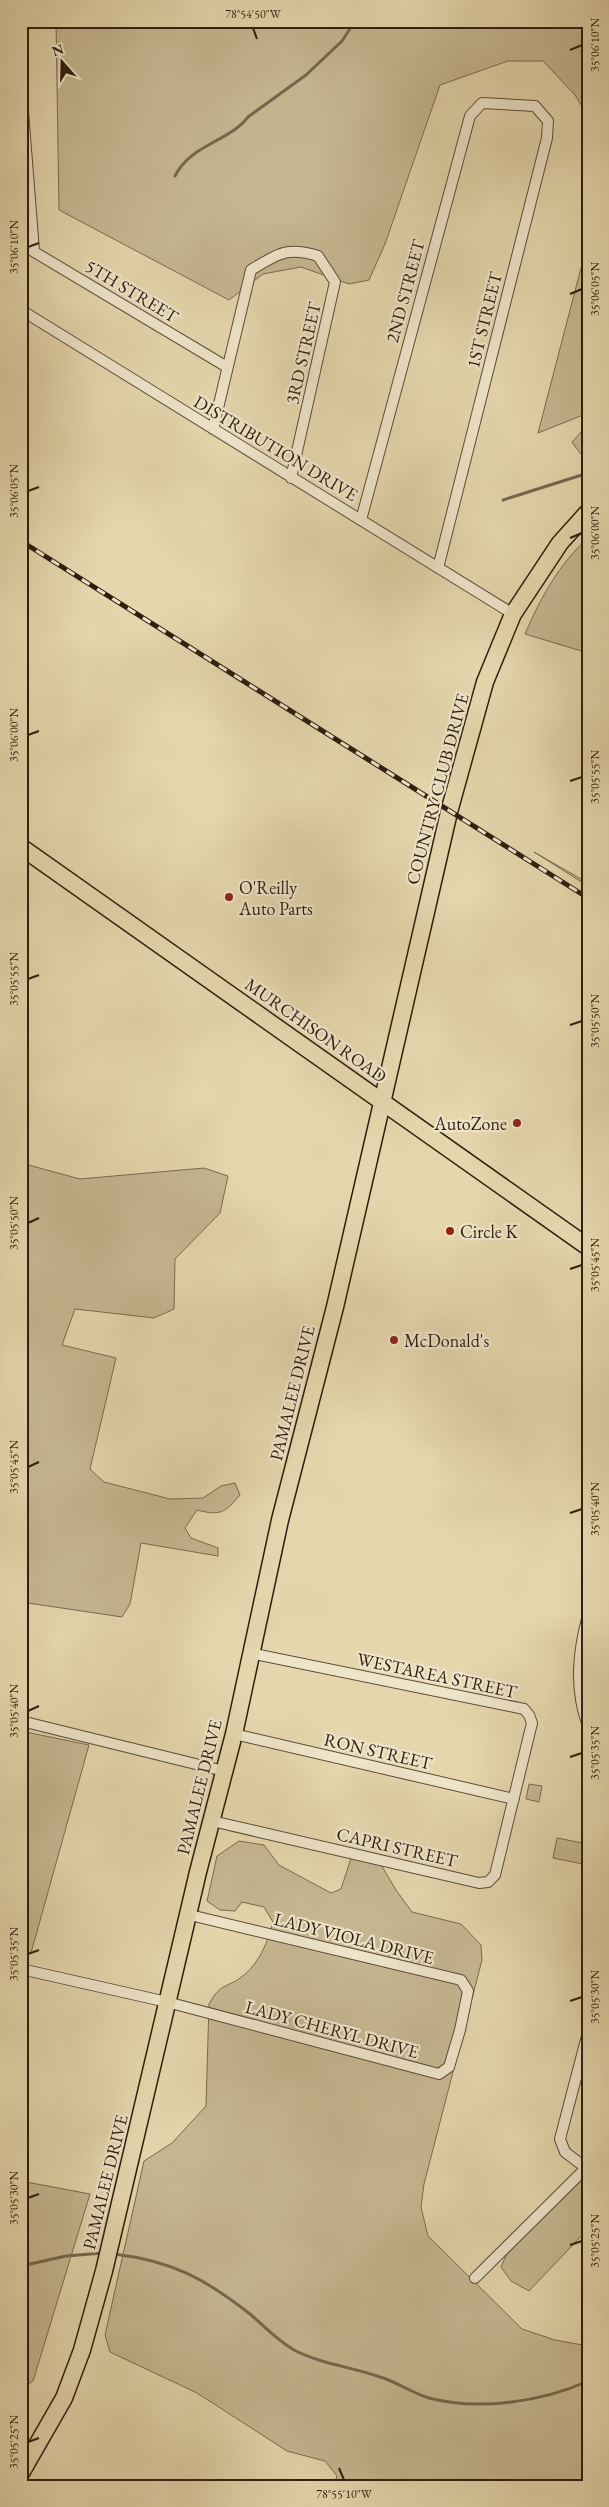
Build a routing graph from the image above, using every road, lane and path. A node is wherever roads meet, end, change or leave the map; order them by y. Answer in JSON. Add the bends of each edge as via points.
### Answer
{"nodes":[{"id":1,"x":21,"y":86,"type":"edge"},
{"id":2,"x":512,"y":105,"type":"joint"},
{"id":3,"x":23,"y":133,"type":"edge"},
{"id":4,"x":21,"y":244,"type":"edge"},
{"id":5,"x":34,"y":252,"type":"junction"},
{"id":6,"x":21,"y":310,"type":"edge"},
{"id":7,"x":227,"y":367,"type":"junction"},
{"id":8,"x":213,"y":429,"type":"junction"},
{"id":9,"x":291,"y":478,"type":"junction"},
{"id":10,"x":588,"y":512,"type":"edge"},
{"id":11,"x":362,"y":520,"type":"junction"},
{"id":12,"x":438,"y":568,"type":"junction"},
{"id":13,"x":513,"y":614,"type":"junction"},
{"id":14,"x":21,"y":848,"type":"edge"},
{"id":15,"x":381,"y":1100,"type":"junction"},
{"id":16,"x":588,"y":1247,"type":"edge"},
{"id":17,"x":588,"y":1615,"type":"edge"},
{"id":18,"x":250,"y":1653,"type":"junction"},
{"id":19,"x":21,"y":1721,"type":"edge"},
{"id":20,"x":588,"y":1726,"type":"edge"},
{"id":21,"x":234,"y":1734,"type":"junction"},
{"id":22,"x":224,"y":1771,"type":"junction"},
{"id":23,"x":514,"y":1799,"type":"junction"},
{"id":24,"x":212,"y":1821,"type":"junction"},
{"id":25,"x":190,"y":1914,"type":"junction"},
{"id":26,"x":21,"y":1969,"type":"edge"},
{"id":27,"x":167,"y":2002,"type":"junction"},
{"id":28,"x":460,"y":2030,"type":"joint"},
{"id":29,"x":588,"y":2032,"type":"edge"},
{"id":30,"x":587,"y":2167,"type":"edge"},
{"id":31,"x":475,"y":2278,"type":"dead end"},
{"id":32,"x":21,"y":2472,"type":"edge"}],
"edges":[{"from":1,"to":3,"type":"street"},
{"from":2,"to":11,"type":"street","name":"2ND STREET","via":[[482,103],[470,116]]},
{"from":2,"to":12,"type":"street","name":"1ST STREET","via":[[535,106],[548,121],[547,138]]},
{"from":3,"to":5,"type":"street"},
{"from":4,"to":5,"type":"street","name":"5TH STREET"},
{"from":5,"to":7,"type":"street","name":"5TH STREET"},
{"from":6,"to":8,"type":"street","name":"DISTRIBUTION DRIVE"},
{"from":7,"to":8,"type":"street"},
{"from":7,"to":9,"type":"street","name":"3RD STREET","via":[[251,270],[281,252],[301,250],[318,256],[335,282]]},
{"from":8,"to":9,"type":"street","name":"DISTRIBUTION DRIVE"},
{"from":9,"to":11,"type":"street","name":"DISTRIBUTION DRIVE"},
{"from":10,"to":13,"type":"main road","name":"COUNTRY CLUB DRIVE","via":[[560,543]]},
{"from":11,"to":12,"type":"street","name":"DISTRIBUTION DRIVE"},
{"from":12,"to":13,"type":"street","name":"DISTRIBUTION DRIVE"},
{"from":13,"to":15,"type":"main road","name":"COUNTRY CLUB DRIVE","via":[[485,682],[449,812]]},
{"from":14,"to":15,"type":"main road","name":"MURCHISON ROAD"},
{"from":15,"to":16,"type":"main road","name":"MURCHISON ROAD"},
{"from":15,"to":18,"type":"main road","name":"PAMALEE DRIVE","via":[[332,1320],[280,1520]]},
{"from":17,"to":20,"type":"street","via":[[578,1664],[580,1698]]},
{"from":18,"to":21,"type":"main road","name":"PAMALEE DRIVE"},
{"from":18,"to":23,"type":"street","name":"WESTAREA STREET","via":[[524,1709],[532,1723]]},
{"from":19,"to":22,"type":"street"},
{"from":21,"to":22,"type":"main road","name":"PAMALEE DRIVE"},
{"from":21,"to":23,"type":"street","name":"RON STREET"},
{"from":22,"to":24,"type":"main road","name":"PAMALEE DRIVE"},
{"from":23,"to":24,"type":"street","name":"CAPRI STREET","via":[[495,1875],[488,1882],[479,1883]]},
{"from":24,"to":25,"type":"main road","name":"PAMALEE DRIVE"},
{"from":25,"to":27,"type":"main road","name":"PAMALEE DRIVE"},
{"from":25,"to":28,"type":"street","name":"LADY VIOLA DRIVE","via":[[461,1980],[468,1991]]},
{"from":26,"to":27,"type":"street","name":"LADY CHERYL DRIVE"},
{"from":27,"to":28,"type":"street","name":"LADY CHERYL DRIVE","via":[[439,2074],[449,2067]]},
{"from":27,"to":32,"type":"main road","name":"PAMALEE DRIVE","via":[[109,2252],[82,2350],[64,2398]]},
{"from":29,"to":30,"type":"street","via":[[560,2139],[565,2152]]},
{"from":30,"to":31,"type":"street"}]}
